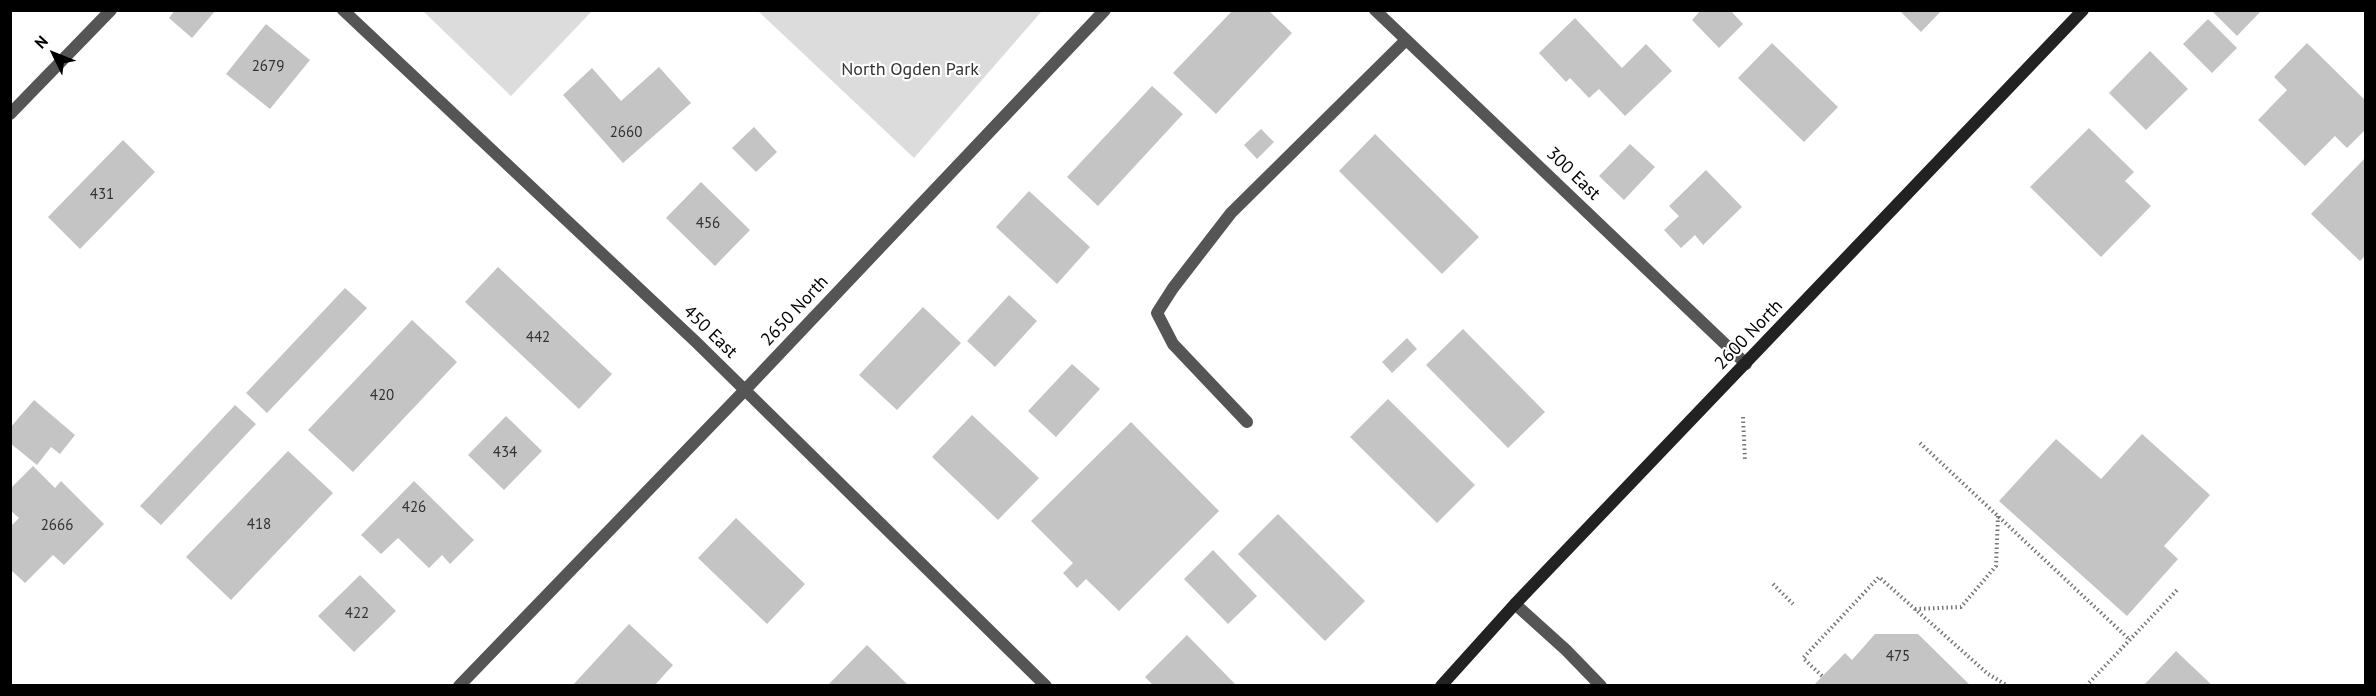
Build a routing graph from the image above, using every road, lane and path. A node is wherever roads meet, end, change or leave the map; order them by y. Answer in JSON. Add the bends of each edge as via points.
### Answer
{"nodes":[{"id":1,"x":111,"y":10,"type":"edge"},
{"id":2,"x":342,"y":10,"type":"edge"},
{"id":3,"x":1105,"y":10,"type":"edge"},
{"id":4,"x":1375,"y":10,"type":"edge"},
{"id":5,"x":2083,"y":10,"type":"edge"},
{"id":6,"x":1406,"y":40,"type":"junction"},
{"id":7,"x":10,"y":114,"type":"edge"},
{"id":8,"x":1746,"y":364,"type":"junction"},
{"id":9,"x":744,"y":391,"type":"junction"},
{"id":10,"x":1743,"y":417,"type":"dead end"},
{"id":11,"x":1247,"y":422,"type":"dead end"},
{"id":12,"x":1920,"y":443,"type":"dead end"},
{"id":13,"x":1745,"y":461,"type":"dead end"},
{"id":14,"x":1998,"y":516,"type":"junction"},
{"id":15,"x":1773,"y":584,"type":"dead end"},
{"id":16,"x":2178,"y":590,"type":"dead end"},
{"id":17,"x":1515,"y":604,"type":"junction"},
{"id":18,"x":1792,"y":604,"type":"dead end"},
{"id":19,"x":1914,"y":609,"type":"junction"},
{"id":20,"x":2130,"y":640,"type":"junction"},
{"id":21,"x":1822,"y":676,"type":"dead end"},
{"id":22,"x":459,"y":686,"type":"edge"},
{"id":23,"x":1046,"y":686,"type":"edge"},
{"id":24,"x":1441,"y":686,"type":"edge"},
{"id":25,"x":1601,"y":686,"type":"edge"},
{"id":26,"x":2008,"y":686,"type":"edge"},
{"id":27,"x":2086,"y":686,"type":"edge"}],
"edges":[{"from":1,"to":7,"type":"street"},
{"from":2,"to":9,"type":"street","name":"450 East"},
{"from":3,"to":9,"type":"street","name":"2650 North"},
{"from":4,"to":6,"type":"street","name":"300 East"},
{"from":5,"to":8,"type":"main road","name":"2600 North"},
{"from":6,"to":8,"type":"street","name":"300 East"},
{"from":6,"to":11,"type":"street","via":[[1231,213],[1157,313],[1173,344]]},
{"from":8,"to":17,"type":"main road","name":"2600 North"},
{"from":9,"to":22,"type":"street","name":"2650 North"},
{"from":9,"to":23,"type":"street","name":"450 East"},
{"from":10,"to":13,"type":"path"},
{"from":12,"to":14,"type":"path"},
{"from":14,"to":19,"type":"path","via":[[1996,566],[1961,608]]},
{"from":14,"to":20,"type":"path"},
{"from":15,"to":18,"type":"path"},
{"from":16,"to":20,"type":"path"},
{"from":17,"to":24,"type":"main road","name":"2600 North"},
{"from":17,"to":25,"type":"street"},
{"from":19,"to":21,"type":"path","via":[[1879,577],[1803,658]]},
{"from":19,"to":26,"type":"path","via":[[1988,674]]},
{"from":20,"to":27,"type":"path"}]}
